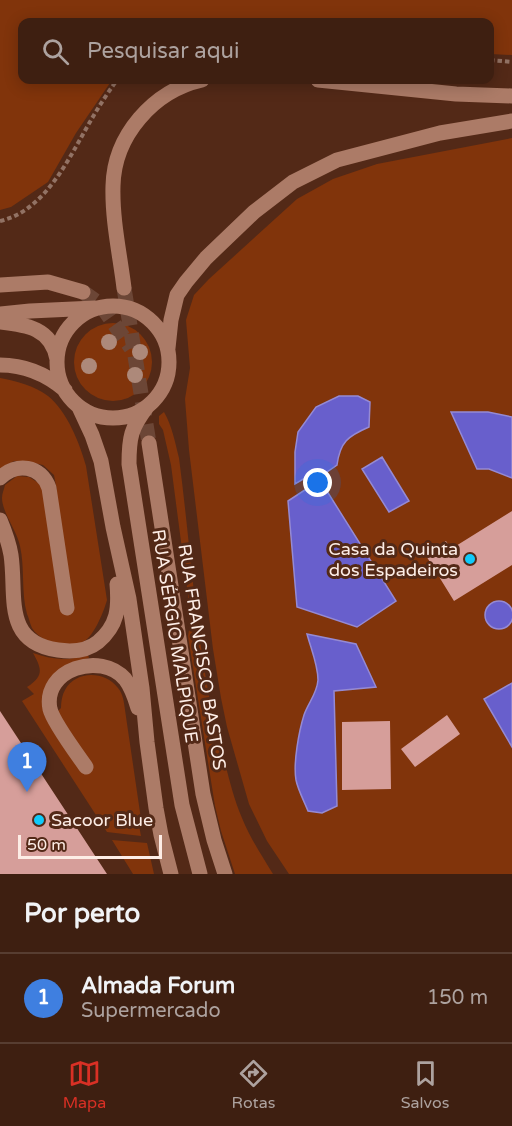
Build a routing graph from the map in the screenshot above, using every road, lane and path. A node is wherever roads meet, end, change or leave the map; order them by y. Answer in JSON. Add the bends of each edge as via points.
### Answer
{"nodes":[{"id":1,"x":494,"y":60,"type":"edge"},
{"id":2,"x":512,"y":62,"type":"edge"},
{"id":3,"x":114,"y":84,"type":"edge"},
{"id":4,"x":191,"y":84,"type":"edge"},
{"id":5,"x":357,"y":84,"type":"edge"},
{"id":6,"x":512,"y":96,"type":"edge"},
{"id":7,"x":512,"y":121,"type":"edge"},
{"id":8,"x":0,"y":221,"type":"edge"},
{"id":9,"x":0,"y":285,"type":"edge"},
{"id":10,"x":124,"y":288,"type":"tunnel mouth"},
{"id":11,"x":83,"y":292,"type":"tunnel mouth"},
{"id":12,"x":106,"y":307,"type":"junction"},
{"id":13,"x":0,"y":314,"type":"edge"},
{"id":14,"x":0,"y":322,"type":"edge"},
{"id":15,"x":168,"y":348,"type":"junction"},
{"id":16,"x":57,"y":362,"type":"junction"},
{"id":17,"x":0,"y":365,"type":"edge"},
{"id":18,"x":65,"y":390,"type":"junction"},
{"id":19,"x":79,"y":406,"type":"junction"},
{"id":20,"x":147,"y":407,"type":"junction"},
{"id":21,"x":149,"y":443,"type":"tunnel mouth"},
{"id":22,"x":0,"y":478,"type":"edge"},
{"id":23,"x":0,"y":520,"type":"edge"},
{"id":24,"x":113,"y":527,"type":"junction"},
{"id":25,"x":67,"y":608,"type":"dead end"},
{"id":26,"x":150,"y":764,"type":"junction"},
{"id":27,"x":86,"y":767,"type":"dead end"},
{"id":28,"x":171,"y":874,"type":"edge"},
{"id":29,"x":200,"y":874,"type":"edge"},
{"id":30,"x":225,"y":874,"type":"edge"}],
"edges":[{"from":1,"to":2,"type":"path"},
{"from":3,"to":8,"type":"path","via":[[58,178],[32,205]]},
{"from":4,"to":10,"type":"street","via":[[170,92],[146,110],[128,132],[118,156],[114,213]]},
{"from":5,"to":6,"type":"street"},
{"from":7,"to":15,"type":"street","via":[[440,133],[338,160],[293,182],[254,212],[186,282],[177,296]]},
{"from":9,"to":11,"type":"street","via":[[48,282]]},
{"from":12,"to":13,"type":"street"},
{"from":12,"to":15,"type":"street","via":[[142,314],[158,329]]},
{"from":12,"to":16,"type":"street","via":[[74,323],[62,340]]},
{"from":14,"to":16,"type":"street","via":[[43,333],[52,341]]},
{"from":15,"to":20,"type":"street","via":[[168,377],[158,397]]},
{"from":16,"to":18,"type":"street"},
{"from":17,"to":18,"type":"street","via":[[39,373]]},
{"from":18,"to":19,"type":"street"},
{"from":19,"to":20,"type":"street","via":[[106,418],[128,416]]},
{"from":19,"to":24,"type":"street","via":[[101,461]]},
{"from":20,"to":29,"type":"street","name":"RUA SÉRGIO MALPIQUE","via":[[131,432],[130,471],[182,805]]},
{"from":21,"to":30,"type":"street","name":"RUA FRANCISCO BASTOS","via":[[203,794]]},
{"from":22,"to":25,"type":"street","via":[[13,469],[23,468],[39,472],[46,482]]},
{"from":23,"to":24,"type":"street","via":[[11,557],[17,620],[36,644],[67,652],[96,643],[116,618],[119,604]]},
{"from":24,"to":26,"type":"street","via":[[129,599]]},
{"from":26,"to":27,"type":"street","via":[[130,687],[110,668],[90,664],[62,676],[50,701],[52,716]]},
{"from":26,"to":28,"type":"street"}]}
